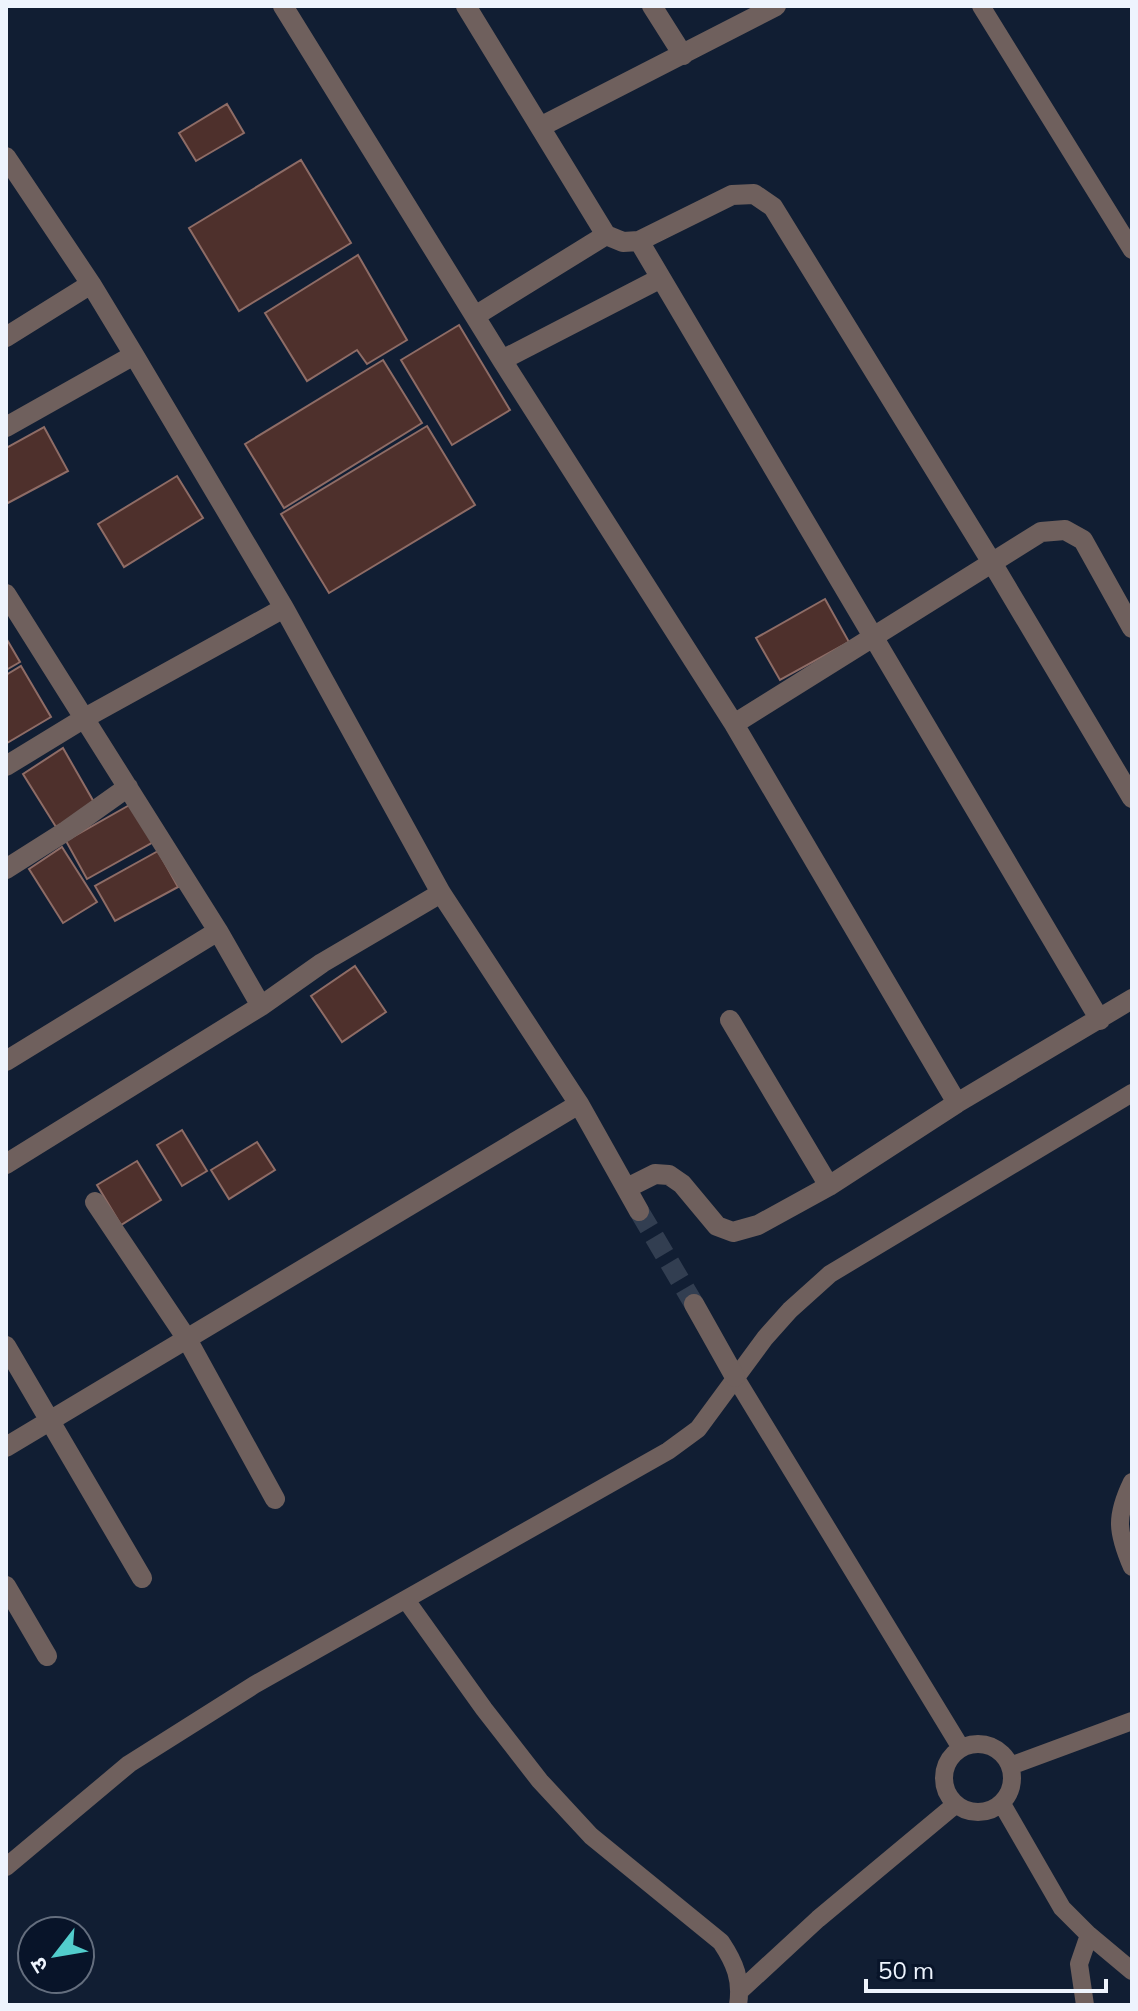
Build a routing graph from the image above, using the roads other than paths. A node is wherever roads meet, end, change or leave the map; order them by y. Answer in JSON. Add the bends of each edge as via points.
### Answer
{"nodes":[{"id":1,"x":283,"y":6,"type":"edge"},
{"id":2,"x":466,"y":6,"type":"edge"},
{"id":3,"x":652,"y":6,"type":"edge"},
{"id":4,"x":776,"y":6,"type":"edge"},
{"id":5,"x":981,"y":6,"type":"edge"},
{"id":6,"x":683,"y":55,"type":"junction"},
{"id":7,"x":540,"y":127,"type":"junction"},
{"id":8,"x":6,"y":157,"type":"edge"},
{"id":9,"x":606,"y":235,"type":"junction"},
{"id":10,"x":639,"y":241,"type":"junction"},
{"id":11,"x":1132,"y":250,"type":"edge"},
{"id":12,"x":661,"y":278,"type":"junction"},
{"id":13,"x":91,"y":284,"type":"junction"},
{"id":14,"x":475,"y":316,"type":"junction"},
{"id":15,"x":6,"y":337,"type":"edge"},
{"id":16,"x":134,"y":355,"type":"junction"},
{"id":17,"x":502,"y":360,"type":"junction"},
{"id":18,"x":6,"y":427,"type":"edge"},
{"id":19,"x":991,"y":561,"type":"junction"},
{"id":20,"x":6,"y":596,"type":"edge"},
{"id":21,"x":284,"y":608,"type":"junction"},
{"id":22,"x":1132,"y":628,"type":"edge"},
{"id":23,"x":875,"y":637,"type":"junction"},
{"id":24,"x":83,"y":719,"type":"junction"},
{"id":25,"x":734,"y":724,"type":"junction"},
{"id":26,"x":6,"y":766,"type":"edge"},
{"id":27,"x":128,"y":787,"type":"junction"},
{"id":28,"x":1132,"y":798,"type":"edge"},
{"id":29,"x":6,"y":869,"type":"edge"},
{"id":30,"x":441,"y":893,"type":"junction"},
{"id":31,"x":218,"y":931,"type":"junction"},
{"id":32,"x":1132,"y":999,"type":"edge"},
{"id":33,"x":261,"y":1006,"type":"junction"},
{"id":34,"x":730,"y":1020,"type":"dead end"},
{"id":35,"x":1100,"y":1020,"type":"junction"},
{"id":36,"x":6,"y":1061,"type":"edge"},
{"id":37,"x":1132,"y":1093,"type":"edge"},
{"id":38,"x":957,"y":1103,"type":"junction"},
{"id":39,"x":579,"y":1104,"type":"junction"},
{"id":40,"x":6,"y":1164,"type":"edge"},
{"id":41,"x":829,"y":1186,"type":"junction"},
{"id":42,"x":627,"y":1188,"type":"junction"},
{"id":43,"x":95,"y":1202,"type":"dead end"},
{"id":44,"x":639,"y":1211,"type":"tunnel mouth"},
{"id":45,"x":694,"y":1304,"type":"tunnel mouth"},
{"id":46,"x":187,"y":1339,"type":"junction"},
{"id":47,"x":6,"y":1346,"type":"edge"},
{"id":48,"x":735,"y":1377,"type":"junction"},
{"id":49,"x":51,"y":1420,"type":"junction"},
{"id":50,"x":6,"y":1447,"type":"edge"},
{"id":51,"x":1132,"y":1482,"type":"edge"},
{"id":52,"x":275,"y":1499,"type":"dead end"},
{"id":53,"x":1132,"y":1567,"type":"edge"},
{"id":54,"x":142,"y":1578,"type":"dead end"},
{"id":55,"x":6,"y":1586,"type":"edge"},
{"id":56,"x":406,"y":1600,"type":"junction"},
{"id":57,"x":14,"y":1618,"type":"edge"},
{"id":58,"x":47,"y":1656,"type":"dead end"},
{"id":59,"x":1132,"y":1721,"type":"edge"},
{"id":60,"x":961,"y":1748,"type":"junction"},
{"id":61,"x":1010,"y":1766,"type":"junction"},
{"id":62,"x":956,"y":1804,"type":"junction"},
{"id":63,"x":1002,"y":1804,"type":"junction"},
{"id":64,"x":6,"y":1867,"type":"edge"},
{"id":65,"x":1089,"y":1935,"type":"junction"},
{"id":66,"x":1132,"y":1971,"type":"edge"},
{"id":67,"x":739,"y":1998,"type":"edge"},
{"id":68,"x":1085,"y":2005,"type":"edge"}],
"edges":[{"from":1,"to":14,"type":"street"},
{"from":2,"to":7,"type":"street"},
{"from":3,"to":6,"type":"street"},
{"from":4,"to":6,"type":"street"},
{"from":5,"to":11,"type":"lane"},
{"from":6,"to":7,"type":"street"},
{"from":7,"to":9,"type":"street"},
{"from":8,"to":13,"type":"street"},
{"from":9,"to":10,"type":"street"},
{"from":9,"to":14,"type":"street"},
{"from":10,"to":12,"type":"street"},
{"from":10,"to":19,"type":"street","via":[[732,195],[754,194],[773,207]]},
{"from":12,"to":17,"type":"street"},
{"from":12,"to":23,"type":"street"},
{"from":13,"to":15,"type":"street"},
{"from":13,"to":16,"type":"street"},
{"from":14,"to":17,"type":"street"},
{"from":16,"to":18,"type":"street"},
{"from":16,"to":21,"type":"street"},
{"from":17,"to":25,"type":"street"},
{"from":19,"to":22,"type":"street","via":[[1041,532],[1065,530],[1083,540]]},
{"from":19,"to":23,"type":"street"},
{"from":19,"to":28,"type":"street"},
{"from":20,"to":24,"type":"street"},
{"from":21,"to":24,"type":"street"},
{"from":21,"to":30,"type":"street"},
{"from":23,"to":25,"type":"street"},
{"from":23,"to":35,"type":"street"},
{"from":24,"to":26,"type":"street"},
{"from":24,"to":27,"type":"street"},
{"from":25,"to":38,"type":"street"},
{"from":27,"to":29,"type":"street"},
{"from":27,"to":31,"type":"street"},
{"from":30,"to":33,"type":"street"},
{"from":30,"to":39,"type":"street"},
{"from":31,"to":33,"type":"street"},
{"from":31,"to":36,"type":"street"},
{"from":32,"to":35,"type":"street"},
{"from":33,"to":40,"type":"street"},
{"from":34,"to":41,"type":"street"},
{"from":35,"to":38,"type":"street"},
{"from":37,"to":48,"type":"lane","via":[[830,1274],[781,1319]]},
{"from":38,"to":41,"type":"street"},
{"from":39,"to":42,"type":"street"},
{"from":39,"to":46,"type":"street"},
{"from":41,"to":42,"type":"street","via":[[758,1225],[733,1232],[717,1226],[669,1175],[655,1174]]},
{"from":42,"to":44,"type":"street"},
{"from":43,"to":46,"type":"street"},
{"from":45,"to":48,"type":"street"},
{"from":46,"to":49,"type":"street"},
{"from":46,"to":52,"type":"street"},
{"from":47,"to":49,"type":"street"},
{"from":48,"to":56,"type":"lane","via":[[698,1429],[668,1451]]},
{"from":48,"to":60,"type":"lane"},
{"from":49,"to":50,"type":"street"},
{"from":49,"to":54,"type":"street"},
{"from":51,"to":53,"type":"lane","via":[[1120,1505],[1120,1540]]},
{"from":55,"to":57,"type":"street"},
{"from":56,"to":64,"type":"lane","via":[[254,1685],[129,1764]]},
{"from":56,"to":67,"type":"lane","via":[[540,1781],[591,1836],[721,1942],[735,1964]]},
{"from":57,"to":58,"type":"street"},
{"from":59,"to":61,"type":"lane"},
{"from":60,"to":61,"type":"lane","via":[[984,1744]]},
{"from":60,"to":62,"type":"lane","via":[[945,1768],[947,1794]]},
{"from":61,"to":63,"type":"lane","via":[[1010,1792]]},
{"from":62,"to":63,"type":"lane","via":[[979,1813]]},
{"from":62,"to":67,"type":"lane","via":[[818,1919]]},
{"from":63,"to":65,"type":"lane","via":[[1062,1908]]},
{"from":65,"to":66,"type":"lane"},
{"from":65,"to":68,"type":"lane","via":[[1079,1964]]}]}
